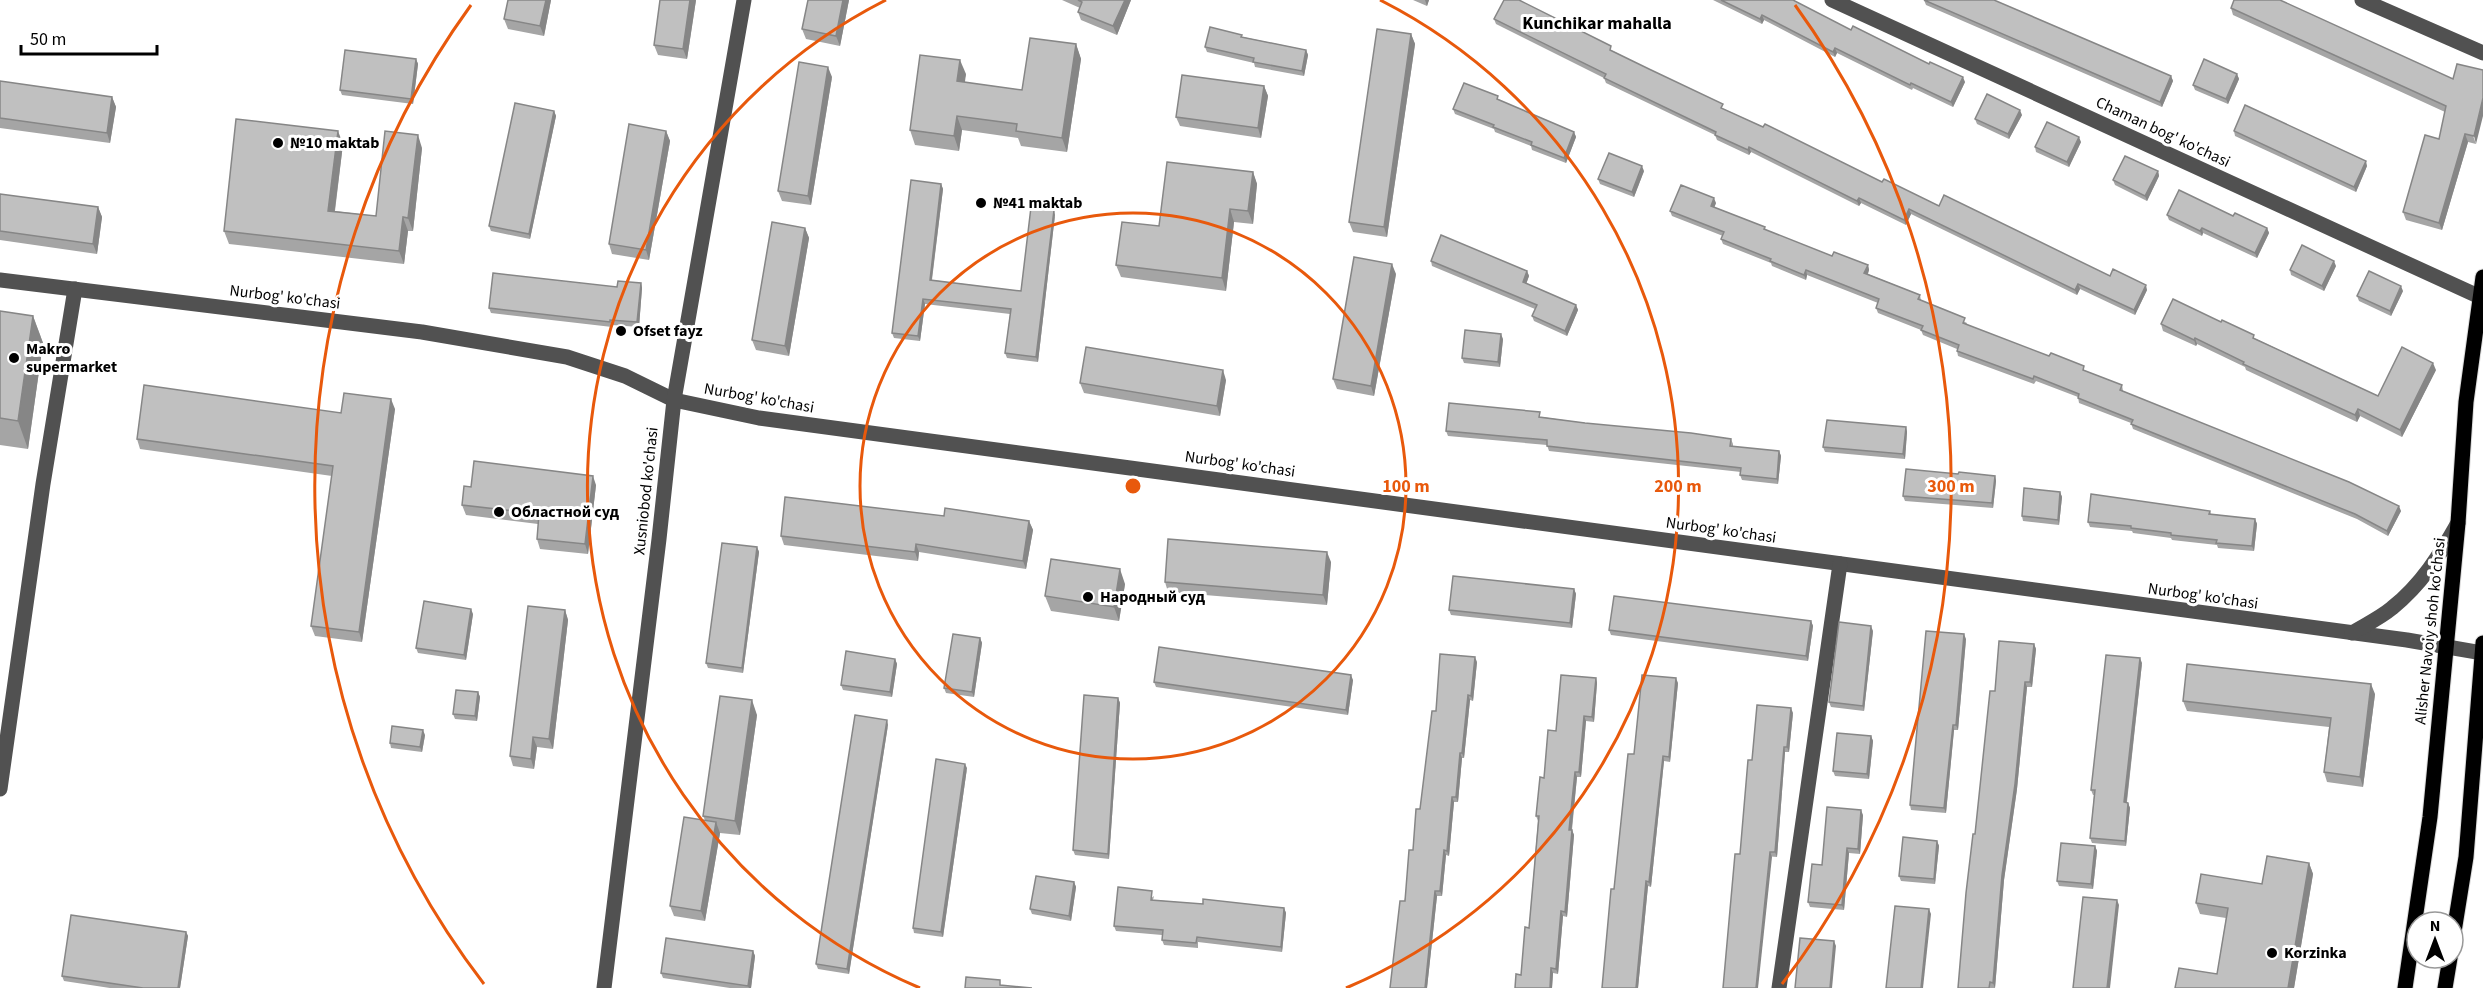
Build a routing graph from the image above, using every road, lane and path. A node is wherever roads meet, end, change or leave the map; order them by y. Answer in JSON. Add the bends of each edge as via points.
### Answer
{"nodes":[{"id":1,"x":744,"y":0,"type":"edge"},
{"id":2,"x":1832,"y":0,"type":"edge"},
{"id":3,"x":2362,"y":0,"type":"edge"},
{"id":4,"x":2483,"y":53,"type":"edge"},
{"id":5,"x":2483,"y":277,"type":"edge"},
{"id":6,"x":0,"y":280,"type":"edge"},
{"id":7,"x":75,"y":289,"type":"junction"},
{"id":8,"x":2480,"y":297,"type":"junction"},
{"id":9,"x":674,"y":400,"type":"junction"},
{"id":10,"x":2458,"y":523,"type":"junction"},
{"id":11,"x":1840,"y":564,"type":"junction"},
{"id":12,"x":2352,"y":633,"type":"junction"},
{"id":13,"x":2446,"y":646,"type":"junction"},
{"id":14,"x":2483,"y":650,"type":"edge"},
{"id":15,"x":0,"y":789,"type":"edge"},
{"id":16,"x":2458,"y":910,"type":"edge"},
{"id":17,"x":2448,"y":970,"type":"edge"},
{"id":18,"x":604,"y":988,"type":"edge"},
{"id":19,"x":1779,"y":988,"type":"edge"},
{"id":20,"x":2405,"y":988,"type":"edge"},
{"id":21,"x":2445,"y":988,"type":"edge"}],
"edges":[{"from":1,"to":9,"type":"street","name":"Xusniobod ko'chasi"},
{"from":2,"to":8,"type":"street","name":"Chaman bog' ko'chasi"},
{"from":3,"to":4,"type":"street"},
{"from":5,"to":8,"type":"main road","name":"Alisher Navoiy shoh ko'chasi"},
{"from":6,"to":7,"type":"street","name":"Nurbog' ko'chasi"},
{"from":7,"to":9,"type":"street","name":"Nurbog' ko'chasi","via":[[422,332],[567,357],[625,376]]},
{"from":7,"to":15,"type":"street"},
{"from":8,"to":10,"type":"main road","name":"Alisher Navoiy shoh ko'chasi","via":[[2466,402]]},
{"from":9,"to":11,"type":"street","name":"Nurbog' ko'chasi","via":[[771,420]]},
{"from":9,"to":18,"type":"street","name":"Xusniobod ko'chasi"},
{"from":10,"to":12,"type":"street","via":[[2416,587],[2391,609]]},
{"from":10,"to":13,"type":"main road","name":"Alisher Navoiy shoh ko'chasi"},
{"from":11,"to":12,"type":"street","name":"Nurbog' ko'chasi"},
{"from":11,"to":19,"type":"street"},
{"from":12,"to":13,"type":"street","name":"Nurbog' ko'chasi"},
{"from":13,"to":14,"type":"street","name":"Nurbog' ko'chasi"},
{"from":13,"to":20,"type":"main road","name":"Alisher Navoiy shoh ko'chasi","via":[[2430,817]]},
{"from":14,"to":16,"type":"main road","via":[[2466,858]]},
{"from":17,"to":21,"type":"main road"}]}
